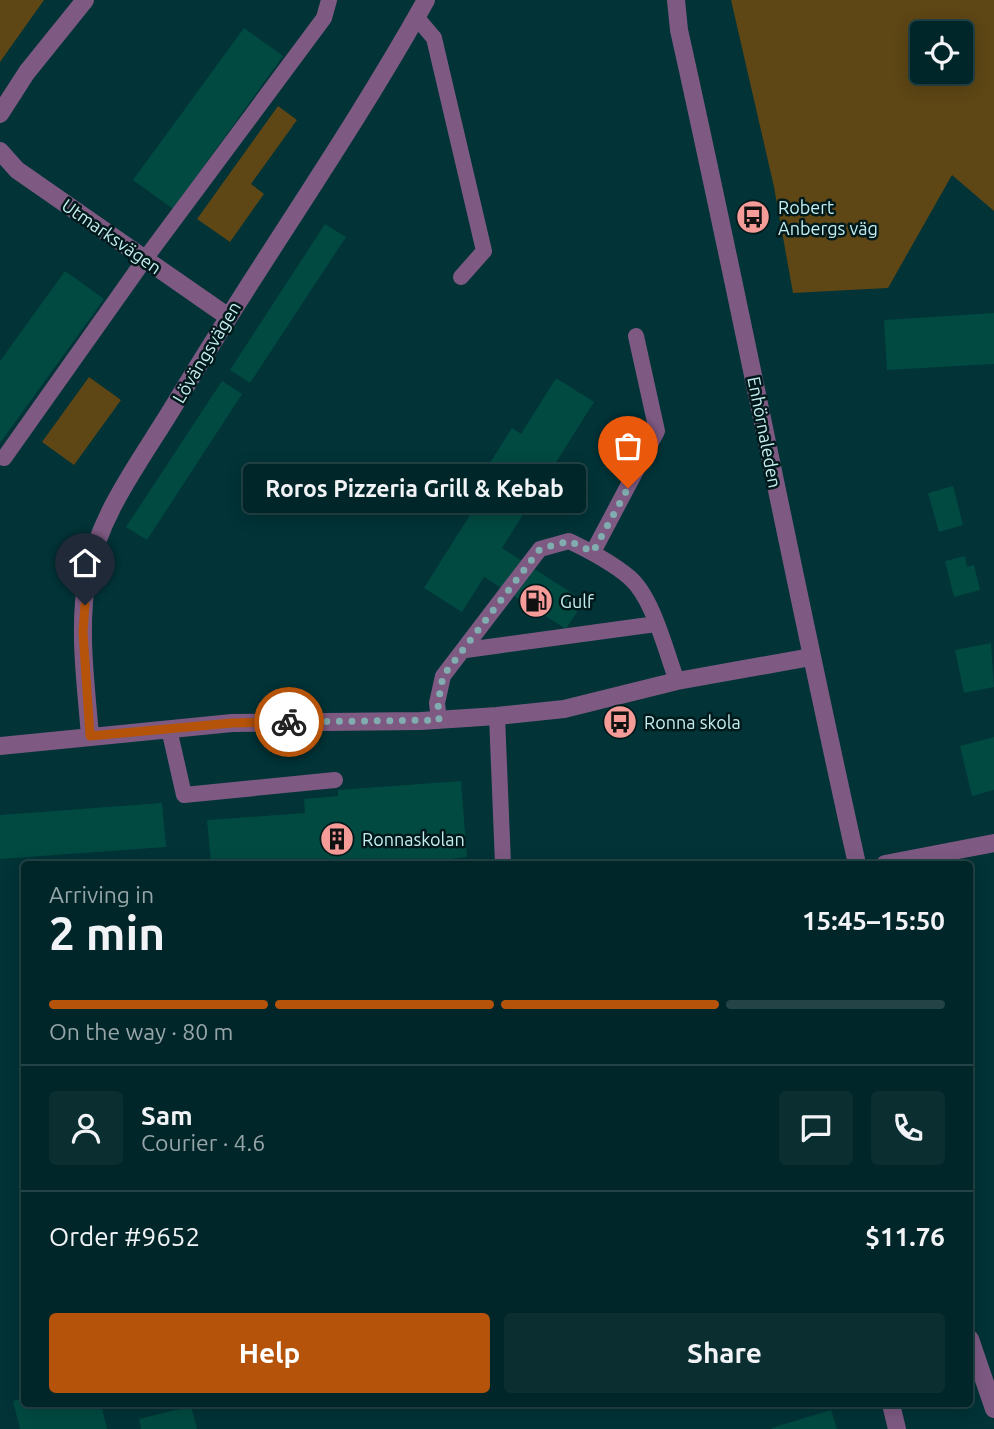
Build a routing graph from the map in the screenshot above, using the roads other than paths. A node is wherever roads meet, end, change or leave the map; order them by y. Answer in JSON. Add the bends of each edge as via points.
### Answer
{"nodes":[{"id":1,"x":85,"y":0,"type":"edge"},
{"id":2,"x":329,"y":0,"type":"edge"},
{"id":3,"x":426,"y":0,"type":"edge"},
{"id":4,"x":676,"y":0,"type":"edge"},
{"id":5,"x":417,"y":18,"type":"junction"},
{"id":6,"x":0,"y":114,"type":"edge"},
{"id":7,"x":0,"y":151,"type":"edge"},
{"id":8,"x":145,"y":260,"type":"junction"},
{"id":9,"x":461,"y":277,"type":"dead end"},
{"id":10,"x":226,"y":316,"type":"junction"},
{"id":11,"x":636,"y":336,"type":"dead end"},
{"id":12,"x":4,"y":458,"type":"dead end"},
{"id":13,"x":593,"y":552,"type":"junction"},
{"id":14,"x":656,"y":624,"type":"junction"},
{"id":15,"x":466,"y":650,"type":"junction"},
{"id":16,"x":811,"y":657,"type":"junction"},
{"id":17,"x":677,"y":681,"type":"junction"},
{"id":18,"x":497,"y":716,"type":"junction"},
{"id":19,"x":439,"y":720,"type":"junction"},
{"id":20,"x":170,"y":729,"type":"junction"},
{"id":21,"x":90,"y":736,"type":"junction"},
{"id":22,"x":0,"y":746,"type":"edge"},
{"id":23,"x":335,"y":780,"type":"dead end"},
{"id":24,"x":994,"y":843,"type":"edge"},
{"id":25,"x":503,"y":861,"type":"edge"},
{"id":26,"x":857,"y":861,"type":"edge"},
{"id":27,"x":901,"y":861,"type":"edge"},
{"id":28,"x":973,"y":1348,"type":"edge"},
{"id":29,"x":892,"y":1407,"type":"edge"},
{"id":30,"x":994,"y":1409,"type":"edge"},
{"id":31,"x":897,"y":1429,"type":"edge"}],
"edges":[{"from":1,"to":6,"type":"street"},
{"from":2,"to":8,"type":"lane","via":[[324,18]]},
{"from":3,"to":5,"type":"street","name":"Lövängsvägen"},
{"from":4,"to":16,"type":"street","name":"Enhörnaleden"},
{"from":5,"to":9,"type":"lane","via":[[434,38],[484,251]]},
{"from":5,"to":10,"type":"street","name":"Lövängsvägen"},
{"from":7,"to":8,"type":"street","name":"Utmarksvägen","via":[[17,170]]},
{"from":8,"to":10,"type":"street","name":"Utmarksvägen"},
{"from":8,"to":12,"type":"lane"},
{"from":10,"to":21,"type":"street","name":"Lövängsvägen","via":[[139,458],[95,554],[83,632]]},
{"from":11,"to":13,"type":"lane","via":[[657,431]]},
{"from":13,"to":14,"type":"lane","via":[[631,579]]},
{"from":13,"to":15,"type":"lane","via":[[569,541],[540,549]]},
{"from":14,"to":15,"type":"lane"},
{"from":14,"to":17,"type":"lane"},
{"from":15,"to":19,"type":"lane","via":[[443,676]]},
{"from":16,"to":17,"type":"street"},
{"from":16,"to":26,"type":"street","name":"Enhörnaleden"},
{"from":17,"to":18,"type":"street","via":[[564,709]]},
{"from":18,"to":19,"type":"street"},
{"from":18,"to":25,"type":"lane"},
{"from":19,"to":20,"type":"street","via":[[232,723]]},
{"from":20,"to":21,"type":"street"},
{"from":20,"to":23,"type":"lane","via":[[184,795]]},
{"from":21,"to":22,"type":"street"},
{"from":24,"to":27,"type":"street"},
{"from":28,"to":30,"type":"street"},
{"from":29,"to":31,"type":"street"}]}
